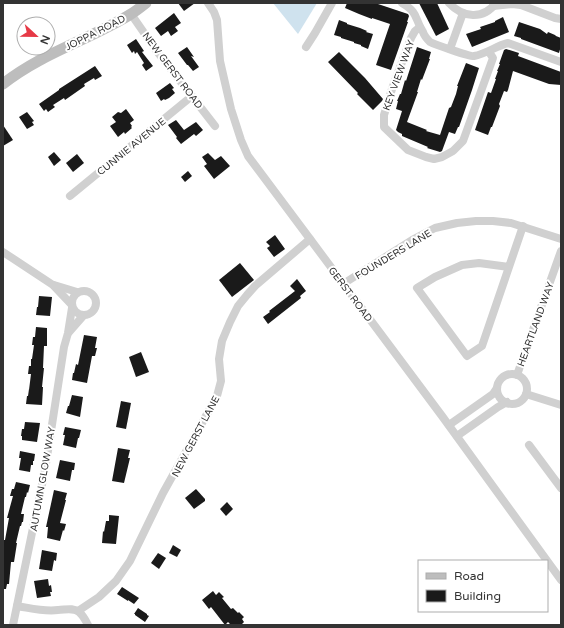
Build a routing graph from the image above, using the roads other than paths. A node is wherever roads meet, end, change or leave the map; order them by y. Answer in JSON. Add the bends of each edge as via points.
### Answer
{"nodes":[{"id":1,"x":146,"y":3,"type":"edge"},
{"id":2,"x":208,"y":3,"type":"edge"},
{"id":3,"x":332,"y":3,"type":"edge"},
{"id":4,"x":402,"y":3,"type":"edge"},
{"id":5,"x":450,"y":3,"type":"edge"},
{"id":6,"x":520,"y":4,"type":"edge"},
{"id":7,"x":494,"y":5,"type":"edge"},
{"id":8,"x":463,"y":13,"type":"junction"},
{"id":9,"x":131,"y":14,"type":"junction"},
{"id":10,"x":561,"y":19,"type":"edge"},
{"id":11,"x":420,"y":27,"type":"junction"},
{"id":12,"x":306,"y":47,"type":"dead end"},
{"id":13,"x":450,"y":49,"type":"junction"},
{"id":14,"x":489,"y":52,"type":"junction"},
{"id":15,"x":561,"y":62,"type":"edge"},
{"id":16,"x":3,"y":84,"type":"edge"},
{"id":17,"x":192,"y":96,"type":"junction"},
{"id":18,"x":215,"y":126,"type":"dead end"},
{"id":19,"x":70,"y":196,"type":"dead end"},
{"id":20,"x":523,"y":226,"type":"junction"},
{"id":21,"x":310,"y":239,"type":"junction"},
{"id":22,"x":561,"y":239,"type":"edge"},
{"id":23,"x":561,"y":251,"type":"edge"},
{"id":24,"x":3,"y":252,"type":"edge"},
{"id":25,"x":509,"y":267,"type":"junction"},
{"id":26,"x":343,"y":284,"type":"junction"},
{"id":27,"x":53,"y":285,"type":"junction"},
{"id":28,"x":77,"y":292,"type":"junction"},
{"id":29,"x":72,"y":306,"type":"junction"},
{"id":30,"x":83,"y":316,"type":"junction"},
{"id":31,"x":68,"y":333,"type":"junction"},
{"id":32,"x":517,"y":375,"type":"junction"},
{"id":33,"x":497,"y":388,"type":"junction"},
{"id":34,"x":526,"y":394,"type":"junction"},
{"id":35,"x":507,"y":402,"type":"junction"},
{"id":36,"x":561,"y":405,"type":"edge"},
{"id":37,"x":448,"y":425,"type":"junction"},
{"id":38,"x":457,"y":436,"type":"junction"},
{"id":39,"x":529,"y":446,"type":"dead end"},
{"id":40,"x":561,"y":488,"type":"edge"},
{"id":41,"x":547,"y":560,"type":"edge"},
{"id":42,"x":548,"y":562,"type":"edge"},
{"id":43,"x":561,"y":580,"type":"edge"},
{"id":44,"x":17,"y":606,"type":"junction"},
{"id":45,"x":78,"y":611,"type":"junction"},
{"id":46,"x":13,"y":625,"type":"edge"},
{"id":47,"x":88,"y":625,"type":"edge"}],
"edges":[{"from":1,"to":9,"type":"street","name":"JOPPA ROAD"},
{"from":2,"to":21,"type":"street","name":"GERST ROAD","via":[[217,20],[220,61],[241,140],[248,156]]},
{"from":3,"to":12,"type":"street"},
{"from":4,"to":11,"type":"street","via":[[410,7]]},
{"from":5,"to":8,"type":"street"},
{"from":6,"to":7,"type":"street"},
{"from":6,"to":10,"type":"street"},
{"from":7,"to":8,"type":"street","via":[[479,14]]},
{"from":8,"to":13,"type":"street"},
{"from":9,"to":16,"type":"street","name":"JOPPA ROAD","via":[[33,63]]},
{"from":9,"to":17,"type":"street","name":"NEW GERST ROAD"},
{"from":11,"to":13,"type":"street","via":[[431,42]]},
{"from":11,"to":14,"type":"street","name":"KEY VIEW WAY","via":[[411,38],[392,89],[384,115],[384,127],[408,150],[426,158],[442,157],[453,151],[462,141],[493,58]]},
{"from":13,"to":14,"type":"street","via":[[472,57]]},
{"from":14,"to":15,"type":"street","via":[[508,43]]},
{"from":17,"to":18,"type":"street","name":"NEW GERST ROAD"},
{"from":17,"to":19,"type":"street","name":"CUNNIE AVENUE"},
{"from":20,"to":22,"type":"street","name":"FOUNDERS LANE"},
{"from":20,"to":25,"type":"street"},
{"from":20,"to":26,"type":"street","name":"FOUNDERS LANE","via":[[476,221],[435,228]]},
{"from":21,"to":26,"type":"street","name":"GERST ROAD"},
{"from":21,"to":45,"type":"street","name":"NEW GERST LANE","via":[[255,286],[238,306],[222,341],[221,381],[217,396],[163,493],[130,561],[116,581],[99,597]]},
{"from":23,"to":32,"type":"street","name":"HEARTLAND WAY"},
{"from":24,"to":27,"type":"street"},
{"from":25,"to":25,"type":"street","via":[[482,346],[467,356],[417,288],[462,265],[480,263]]},
{"from":26,"to":37,"type":"street","name":"GERST ROAD"},
{"from":27,"to":28,"type":"street"},
{"from":27,"to":29,"type":"street"},
{"from":28,"to":29,"type":"street","via":[[73,297]]},
{"from":28,"to":30,"type":"street","via":[[88,292],[96,300],[94,311]]},
{"from":29,"to":30,"type":"street","via":[[77,314]]},
{"from":29,"to":31,"type":"street","name":"AUTUMN GLOW WAY"},
{"from":30,"to":31,"type":"street","name":"AUTUMN GLOW WAY"},
{"from":31,"to":44,"type":"street","name":"AUTUMN GLOW WAY","via":[[44,477]]},
{"from":32,"to":33,"type":"street","name":"HEARTLAND WAY","via":[[505,376]]},
{"from":32,"to":34,"type":"street","name":"HEARTLAND WAY","via":[[526,384]]},
{"from":33,"to":35,"type":"street","via":[[500,397]]},
{"from":33,"to":37,"type":"street","name":"HEARTLAND WAY","via":[[493,394]]},
{"from":34,"to":35,"type":"street","via":[[520,401]]},
{"from":34,"to":36,"type":"street"},
{"from":35,"to":38,"type":"street"},
{"from":37,"to":38,"type":"street","name":"GERST ROAD"},
{"from":38,"to":41,"type":"street","name":"GERST ROAD"},
{"from":39,"to":40,"type":"street"},
{"from":42,"to":43,"type":"street","name":"GERST ROAD"},
{"from":44,"to":45,"type":"street"},
{"from":44,"to":46,"type":"street","name":"AUTUMN GLOW WAY"},
{"from":45,"to":47,"type":"street"}]}
